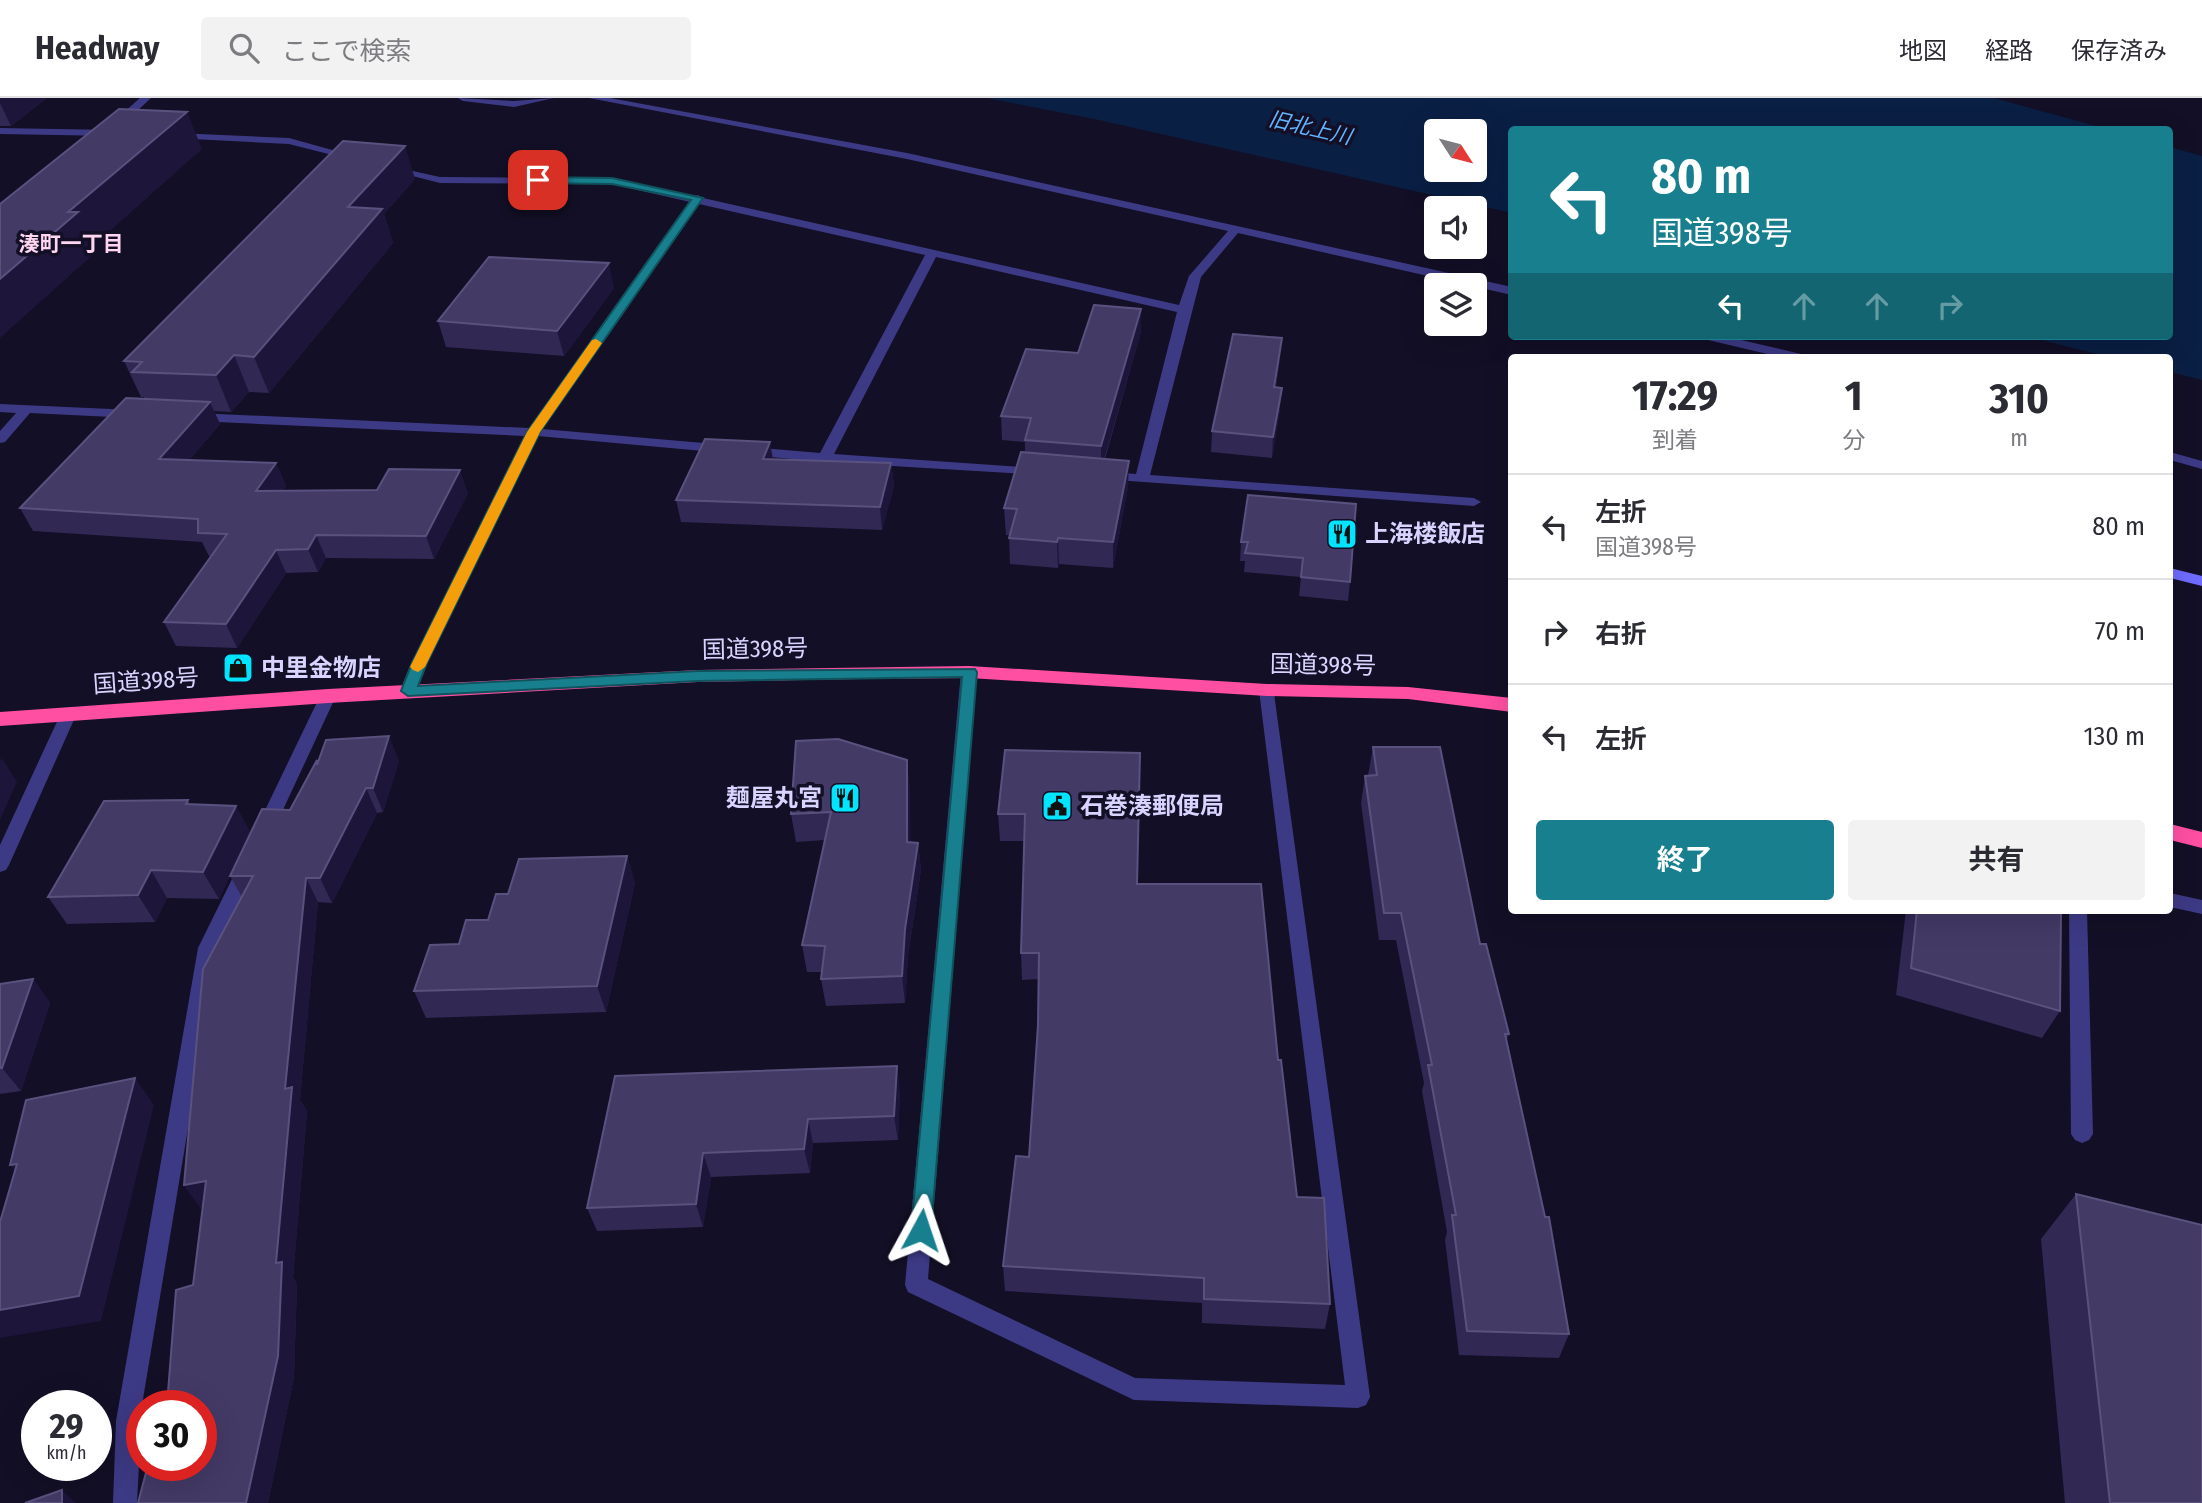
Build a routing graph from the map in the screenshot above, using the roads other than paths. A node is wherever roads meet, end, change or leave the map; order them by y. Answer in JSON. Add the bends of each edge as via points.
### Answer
{"nodes":[{"id":1,"x":146,"y":98,"type":"edge"},
{"id":2,"x":463,"y":98,"type":"edge"},
{"id":3,"x":550,"y":98,"type":"edge"},
{"id":4,"x":594,"y":98,"type":"edge"},
{"id":5,"x":0,"y":131,"type":"edge"},
{"id":6,"x":107,"y":133,"type":"junction"},
{"id":7,"x":120,"y":134,"type":"edge"},
{"id":8,"x":159,"y":135,"type":"edge"},
{"id":9,"x":96,"y":142,"type":"edge"},
{"id":10,"x":365,"y":160,"type":"edge"},
{"id":11,"x":377,"y":164,"type":"edge"},
{"id":12,"x":698,"y":198,"type":"junction"},
{"id":13,"x":1236,"y":229,"type":"junction"},
{"id":14,"x":931,"y":255,"type":"junction"},
{"id":15,"x":1508,"y":290,"type":"edge"},
{"id":16,"x":1184,"y":310,"type":"junction"},
{"id":17,"x":1724,"y":340,"type":"edge"},
{"id":18,"x":1783,"y":354,"type":"edge"},
{"id":19,"x":0,"y":408,"type":"edge"},
{"id":20,"x":27,"y":409,"type":"junction"},
{"id":21,"x":150,"y":415,"type":"edge"},
{"id":22,"x":177,"y":416,"type":"edge"},
{"id":23,"x":533,"y":432,"type":"junction"},
{"id":24,"x":0,"y":439,"type":"edge"},
{"id":25,"x":2173,"y":457,"type":"edge"},
{"id":26,"x":825,"y":458,"type":"junction"},
{"id":27,"x":2202,"y":465,"type":"edge"},
{"id":28,"x":1046,"y":472,"type":"edge"},
{"id":29,"x":1087,"y":475,"type":"edge"},
{"id":30,"x":1142,"y":478,"type":"junction"},
{"id":31,"x":1474,"y":502,"type":"dead end"},
{"id":32,"x":2173,"y":574,"type":"edge"},
{"id":33,"x":2202,"y":581,"type":"edge"},
{"id":34,"x":969,"y":672,"type":"junction"},
{"id":35,"x":1267,"y":690,"type":"junction"},
{"id":36,"x":408,"y":691,"type":"junction"},
{"id":37,"x":328,"y":696,"type":"junction"},
{"id":38,"x":1508,"y":705,"type":"edge"},
{"id":39,"x":69,"y":713,"type":"junction"},
{"id":40,"x":0,"y":719,"type":"edge"},
{"id":41,"x":2173,"y":833,"type":"edge"},
{"id":42,"x":2202,"y":840,"type":"edge"},
{"id":43,"x":0,"y":865,"type":"edge"},
{"id":44,"x":2173,"y":901,"type":"edge"},
{"id":45,"x":2202,"y":907,"type":"edge"},
{"id":46,"x":2078,"y":914,"type":"edge"},
{"id":47,"x":2082,"y":1134,"type":"dead end"},
{"id":48,"x":125,"y":1503,"type":"edge"}],
"edges":[{"from":1,"to":6,"type":"street"},
{"from":2,"to":3,"type":"street","via":[[514,104]]},
{"from":4,"to":13,"type":"street","via":[[907,156]]},
{"from":5,"to":6,"type":"street"},
{"from":6,"to":7,"type":"street"},
{"from":6,"to":9,"type":"street"},
{"from":8,"to":10,"type":"street","via":[[289,141]]},
{"from":11,"to":12,"type":"street","via":[[440,180],[612,181]]},
{"from":12,"to":14,"type":"street"},
{"from":12,"to":23,"type":"street"},
{"from":13,"to":15,"type":"street"},
{"from":13,"to":16,"type":"street","via":[[1195,276]]},
{"from":14,"to":16,"type":"street"},
{"from":14,"to":26,"type":"street"},
{"from":16,"to":30,"type":"street"},
{"from":17,"to":18,"type":"street"},
{"from":19,"to":20,"type":"street"},
{"from":20,"to":21,"type":"street"},
{"from":20,"to":24,"type":"street"},
{"from":22,"to":23,"type":"street"},
{"from":23,"to":26,"type":"street"},
{"from":23,"to":36,"type":"street"},
{"from":25,"to":27,"type":"street"},
{"from":26,"to":28,"type":"street"},
{"from":29,"to":30,"type":"street"},
{"from":30,"to":31,"type":"street"},
{"from":32,"to":33,"type":"main road"},
{"from":34,"to":35,"type":"highway","name":"国道398号"},
{"from":34,"to":35,"type":"street","via":[[916,1285],[1134,1389],[1358,1397]]},
{"from":34,"to":36,"type":"highway","name":"国道398号","via":[[698,676]]},
{"from":35,"to":38,"type":"highway","name":"国道398号","via":[[1408,693]]},
{"from":36,"to":37,"type":"highway","name":"国道398号"},
{"from":37,"to":39,"type":"highway","name":"国道398号"},
{"from":37,"to":48,"type":"street","via":[[208,948],[128,1421]]},
{"from":39,"to":40,"type":"highway","name":"国道398号"},
{"from":39,"to":43,"type":"street"},
{"from":41,"to":42,"type":"highway"},
{"from":44,"to":45,"type":"street"},
{"from":46,"to":47,"type":"street"}]}
